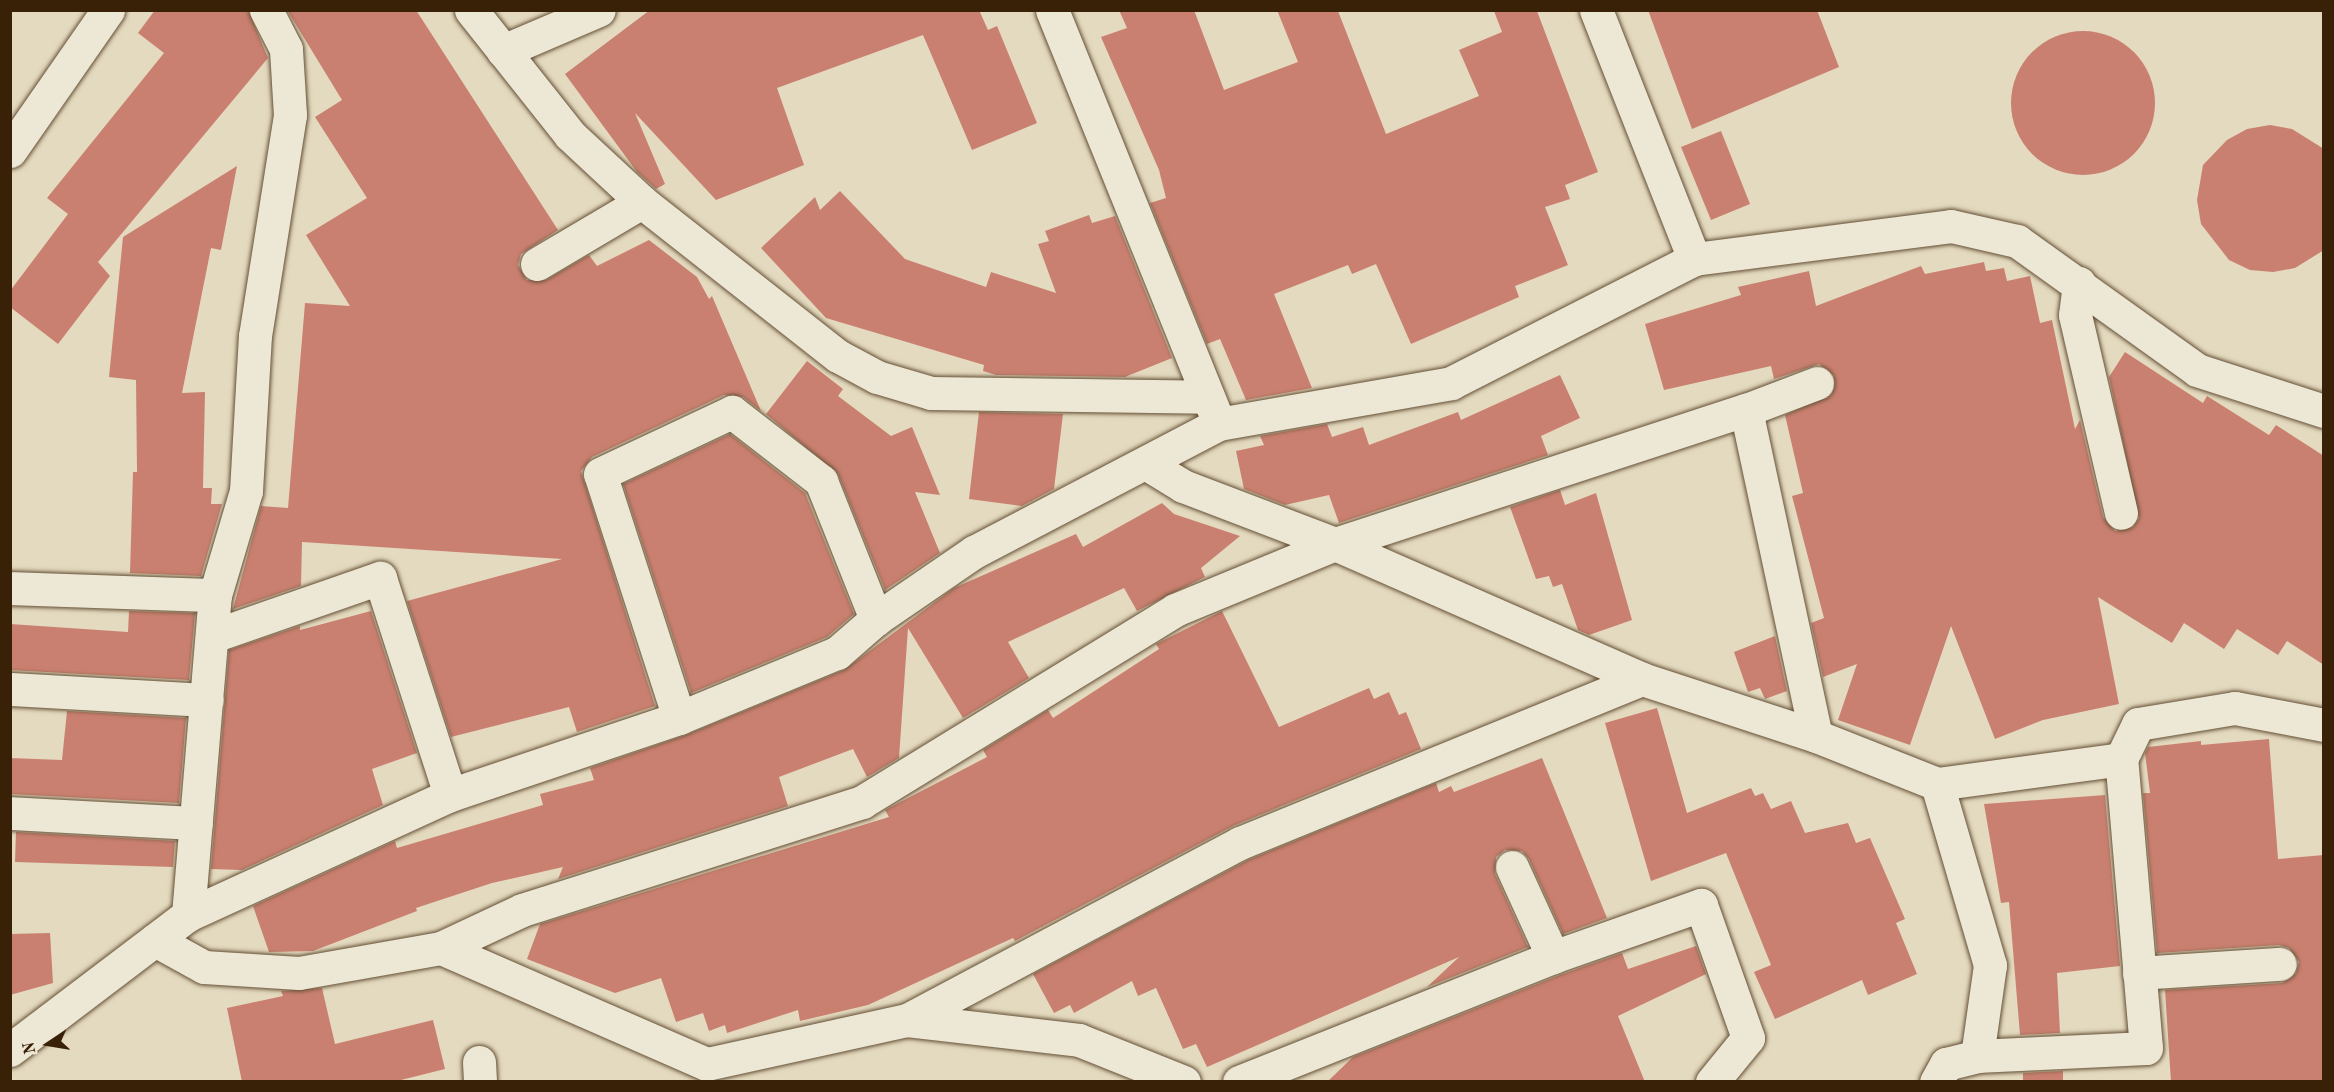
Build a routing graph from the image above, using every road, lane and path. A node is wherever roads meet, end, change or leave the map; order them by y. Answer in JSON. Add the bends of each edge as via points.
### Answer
{"nodes":[{"id":1,"x":108,"y":10,"type":"edge"},
{"id":2,"x":266,"y":10,"type":"edge"},
{"id":3,"x":471,"y":10,"type":"edge"},
{"id":4,"x":599,"y":10,"type":"edge"},
{"id":5,"x":1052,"y":10,"type":"edge"},
{"id":6,"x":1596,"y":10,"type":"edge"},
{"id":7,"x":503,"y":51,"type":"junction"},
{"id":8,"x":10,"y":151,"type":"edge"},
{"id":9,"x":642,"y":202,"type":"junction"},
{"id":10,"x":1694,"y":259,"type":"junction"},
{"id":11,"x":537,"y":264,"type":"dead end"},
{"id":12,"x":2079,"y":283,"type":"junction"},
{"id":13,"x":1817,"y":383,"type":"dead end"},
{"id":14,"x":1214,"y":410,"type":"junction"},
{"id":15,"x":1746,"y":410,"type":"junction"},
{"id":16,"x":2324,"y":411,"type":"edge"},
{"id":17,"x":1147,"y":464,"type":"junction"},
{"id":18,"x":2121,"y":513,"type":"dead end"},
{"id":19,"x":1335,"y":544,"type":"junction"},
{"id":20,"x":10,"y":588,"type":"edge"},
{"id":21,"x":215,"y":595,"type":"junction"},
{"id":22,"x":876,"y":619,"type":"junction"},
{"id":23,"x":213,"y":636,"type":"junction"},
{"id":24,"x":1642,"y":679,"type":"junction"},
{"id":25,"x":10,"y":688,"type":"edge"},
{"id":26,"x":207,"y":700,"type":"junction"},
{"id":27,"x":680,"y":718,"type":"junction"},
{"id":28,"x":2324,"y":725,"type":"edge"},
{"id":29,"x":1816,"y":736,"type":"junction"},
{"id":30,"x":2121,"y":759,"type":"junction"},
{"id":31,"x":1937,"y":784,"type":"junction"},
{"id":32,"x":450,"y":795,"type":"junction"},
{"id":33,"x":10,"y":813,"type":"edge"},
{"id":34,"x":196,"y":822,"type":"junction"},
{"id":35,"x":1512,"y":867,"type":"dead end"},
{"id":36,"x":188,"y":915,"type":"junction"},
{"id":37,"x":155,"y":940,"type":"junction"},
{"id":38,"x":441,"y":948,"type":"junction"},
{"id":39,"x":1553,"y":957,"type":"junction"},
{"id":40,"x":2280,"y":964,"type":"dead end"},
{"id":41,"x":2139,"y":973,"type":"junction"},
{"id":42,"x":907,"y":1020,"type":"junction"},
{"id":43,"x":10,"y":1050,"type":"edge"},
{"id":44,"x":1977,"y":1056,"type":"junction"},
{"id":45,"x":709,"y":1073,"type":"edge"},
{"id":46,"x":1184,"y":1082,"type":"edge"},
{"id":47,"x":1239,"y":1082,"type":"edge"},
{"id":48,"x":1712,"y":1082,"type":"edge"},
{"id":49,"x":1936,"y":1082,"type":"edge"}],
"edges":[{"from":1,"to":8,"type":"street"},
{"from":2,"to":21,"type":"street","via":[[286,49],[290,115],[255,336],[246,491]]},
{"from":3,"to":7,"type":"street"},
{"from":4,"to":7,"type":"street"},
{"from":5,"to":14,"type":"street"},
{"from":6,"to":10,"type":"street"},
{"from":7,"to":9,"type":"street","via":[[570,135]]},
{"from":9,"to":11,"type":"street"},
{"from":9,"to":14,"type":"street","via":[[838,356],[877,377],[931,393]]},
{"from":10,"to":12,"type":"street","via":[[1951,226],[2017,241]]},
{"from":10,"to":14,"type":"street","via":[[1451,383]]},
{"from":12,"to":16,"type":"street","via":[[2197,370]]},
{"from":12,"to":18,"type":"street","via":[[2075,315]]},
{"from":13,"to":15,"type":"street"},
{"from":14,"to":17,"type":"street"},
{"from":15,"to":19,"type":"street"},
{"from":15,"to":29,"type":"street"},
{"from":17,"to":19,"type":"street","via":[[1184,486]]},
{"from":17,"to":22,"type":"street","via":[[974,552]]},
{"from":19,"to":24,"type":"street"},
{"from":19,"to":38,"type":"street","via":[[1175,610],[862,802],[522,910]]},
{"from":20,"to":21,"type":"street"},
{"from":21,"to":23,"type":"street"},
{"from":22,"to":27,"type":"street","via":[[837,653]]},
{"from":22,"to":27,"type":"street","via":[[822,481],[732,412],[600,474]]},
{"from":23,"to":26,"type":"street"},
{"from":23,"to":32,"type":"street","via":[[380,578]]},
{"from":24,"to":29,"type":"street"},
{"from":24,"to":42,"type":"street","via":[[1240,843]]},
{"from":25,"to":26,"type":"street"},
{"from":26,"to":34,"type":"street"},
{"from":27,"to":32,"type":"street"},
{"from":28,"to":30,"type":"street","via":[[2235,708],[2139,724]]},
{"from":29,"to":31,"type":"street"},
{"from":30,"to":31,"type":"street"},
{"from":30,"to":41,"type":"street"},
{"from":31,"to":44,"type":"street","via":[[1990,965]]},
{"from":32,"to":36,"type":"street"},
{"from":33,"to":34,"type":"street"},
{"from":34,"to":36,"type":"street"},
{"from":35,"to":39,"type":"street"},
{"from":36,"to":37,"type":"street"},
{"from":37,"to":38,"type":"street","via":[[204,967],[299,973]]},
{"from":37,"to":43,"type":"street"},
{"from":38,"to":45,"type":"street"},
{"from":39,"to":47,"type":"street"},
{"from":39,"to":48,"type":"street","via":[[1701,905],[1748,1038]]},
{"from":40,"to":41,"type":"street"},
{"from":41,"to":44,"type":"street","via":[[2146,1048]]},
{"from":42,"to":45,"type":"street"},
{"from":42,"to":46,"type":"street","via":[[1079,1040]]},
{"from":44,"to":49,"type":"street","via":[[1946,1064]]}]}
